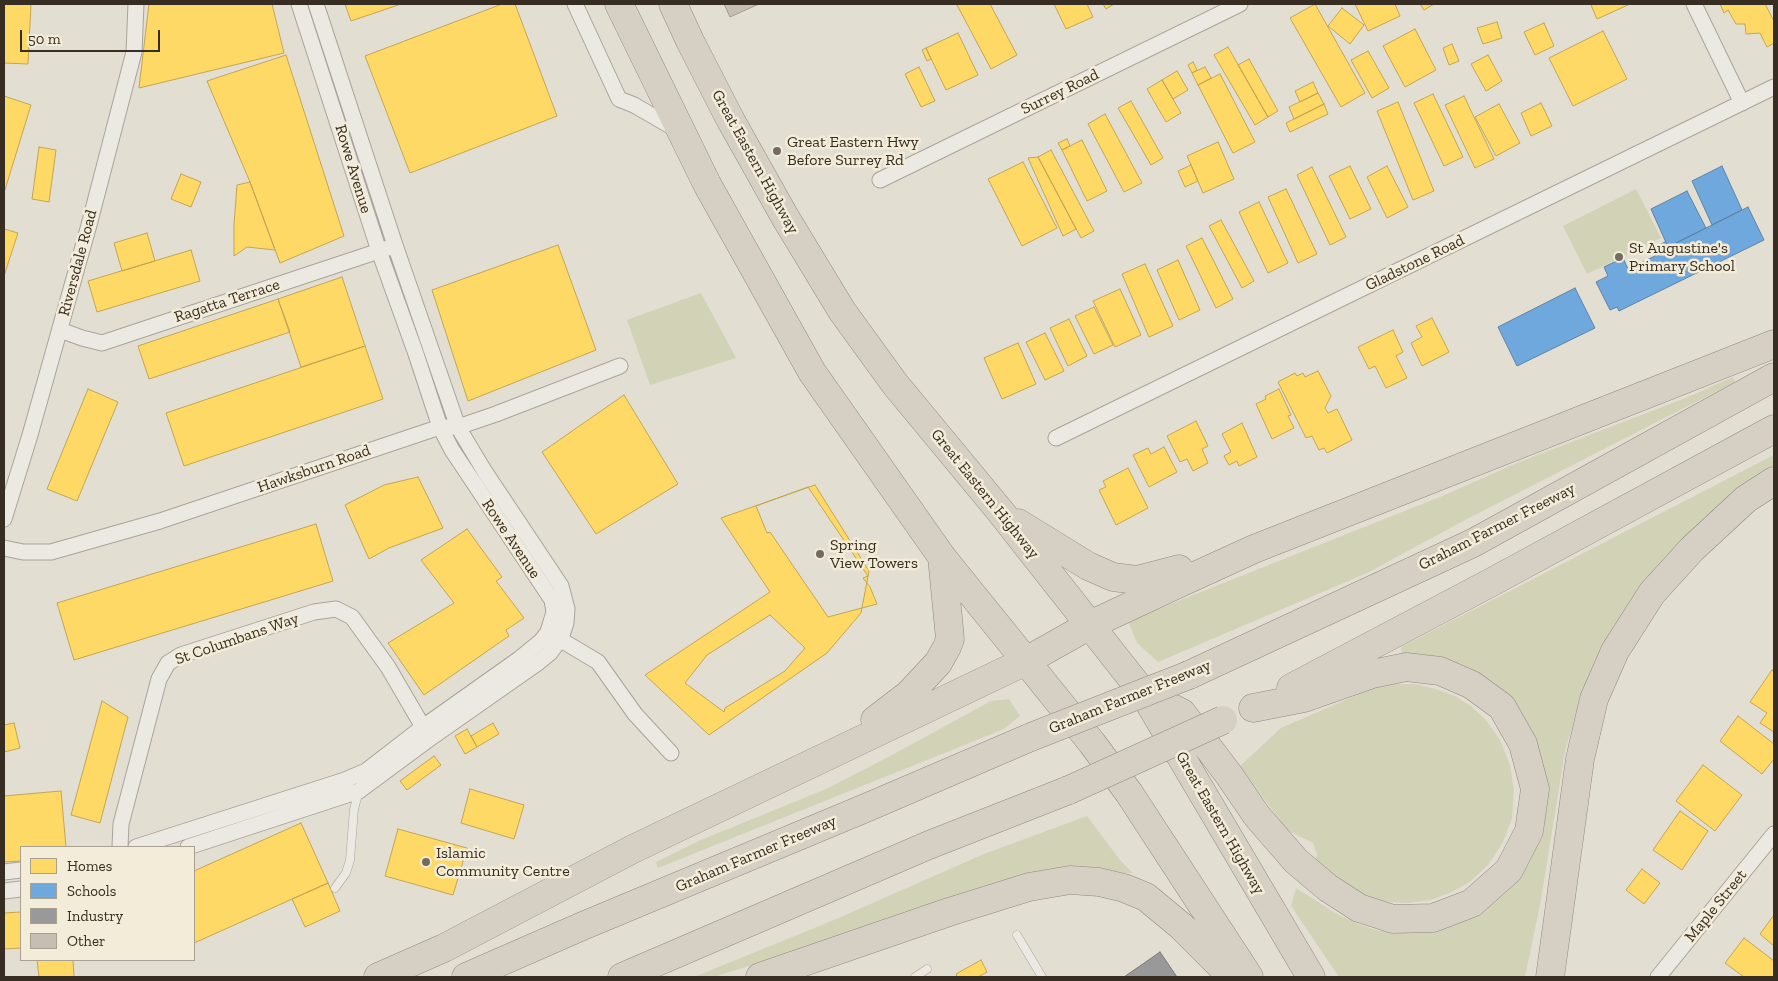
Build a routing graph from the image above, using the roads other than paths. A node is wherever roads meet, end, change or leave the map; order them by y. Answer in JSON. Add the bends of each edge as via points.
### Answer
{"nodes":[{"id":1,"x":136,"y":4,"type":"edge"},
{"id":2,"x":300,"y":4,"type":"edge"},
{"id":3,"x":316,"y":4,"type":"edge"},
{"id":4,"x":575,"y":4,"type":"edge"},
{"id":5,"x":619,"y":4,"type":"edge"},
{"id":6,"x":673,"y":4,"type":"edge"},
{"id":7,"x":1240,"y":4,"type":"edge"},
{"id":8,"x":1694,"y":4,"type":"edge"},
{"id":9,"x":1774,"y":87,"type":"edge"},
{"id":10,"x":1742,"y":103,"type":"junction"},
{"id":11,"x":680,"y":131,"type":"junction"},
{"id":12,"x":880,"y":180,"type":"dead end"},
{"id":13,"x":395,"y":246,"type":"junction"},
{"id":14,"x":379,"y":251,"type":"junction"},
{"id":15,"x":60,"y":330,"type":"junction"},
{"id":16,"x":1774,"y":344,"type":"edge"},
{"id":17,"x":620,"y":366,"type":"dead end"},
{"id":18,"x":1774,"y":377,"type":"edge"},
{"id":19,"x":440,"y":427,"type":"junction"},
{"id":20,"x":458,"y":427,"type":"junction"},
{"id":21,"x":1774,"y":429,"type":"edge"},
{"id":22,"x":1056,"y":438,"type":"dead end"},
{"id":23,"x":1774,"y":481,"type":"edge"},
{"id":24,"x":1000,"y":511,"type":"junction"},
{"id":25,"x":4,"y":519,"type":"edge"},
{"id":26,"x":4,"y":548,"type":"edge"},
{"id":27,"x":1254,"y":549,"type":"junction"},
{"id":28,"x":942,"y":557,"type":"junction"},
{"id":29,"x":1090,"y":625,"type":"junction"},
{"id":30,"x":554,"y":635,"type":"junction"},
{"id":31,"x":1026,"y":661,"type":"junction"},
{"id":32,"x":1144,"y":694,"type":"junction"},
{"id":33,"x":1253,"y":708,"type":"junction"},
{"id":34,"x":427,"y":732,"type":"junction"},
{"id":35,"x":671,"y":753,"type":"dead end"},
{"id":36,"x":828,"y":756,"type":"junction"},
{"id":37,"x":358,"y":791,"type":"junction"},
{"id":38,"x":1774,"y":834,"type":"edge"},
{"id":39,"x":120,"y":846,"type":"edge"},
{"id":40,"x":139,"y":846,"type":"edge"},
{"id":41,"x":191,"y":846,"type":"edge"},
{"id":42,"x":20,"y":870,"type":"edge"},
{"id":43,"x":4,"y":872,"type":"edge"},
{"id":44,"x":335,"y":888,"type":"dead end"},
{"id":45,"x":20,"y":889,"type":"edge"},
{"id":46,"x":4,"y":891,"type":"edge"},
{"id":47,"x":1017,"y":935,"type":"dead end"},
{"id":48,"x":927,"y":969,"type":"dead end"},
{"id":49,"x":378,"y":977,"type":"edge"},
{"id":50,"x":466,"y":977,"type":"edge"},
{"id":51,"x":622,"y":977,"type":"edge"},
{"id":52,"x":760,"y":977,"type":"edge"},
{"id":53,"x":915,"y":977,"type":"edge"},
{"id":54,"x":1042,"y":977,"type":"edge"},
{"id":55,"x":1232,"y":977,"type":"edge"},
{"id":56,"x":1248,"y":977,"type":"edge"},
{"id":57,"x":1311,"y":977,"type":"edge"},
{"id":58,"x":1550,"y":977,"type":"edge"},
{"id":59,"x":1658,"y":977,"type":"edge"}],
"edges":[{"from":1,"to":15,"type":"street","name":"Riversdale Road","via":[[134,52]]},
{"from":2,"to":14,"type":"street","name":"Rowe Avenue"},
{"from":3,"to":13,"type":"street","name":"Rowe Avenue"},
{"from":4,"to":11,"type":"street","via":[[619,99]]},
{"from":5,"to":11,"type":"highway"},
{"from":6,"to":24,"type":"highway","name":"Great Eastern Highway","via":[[730,120],[842,311],[895,384]]},
{"from":7,"to":12,"type":"street","name":"Surrey Road"},
{"from":8,"to":10,"type":"street"},
{"from":9,"to":10,"type":"street","name":"Gladstone Road"},
{"from":10,"to":22,"type":"street","name":"Gladstone Road"},
{"from":11,"to":28,"type":"highway","via":[[812,372]]},
{"from":13,"to":14,"type":"street","name":"Ragatta Terrace"},
{"from":13,"to":20,"type":"street","name":"Rowe Avenue"},
{"from":14,"to":15,"type":"street","name":"Ragatta Terrace","via":[[102,343]]},
{"from":14,"to":19,"type":"street","name":"Rowe Avenue"},
{"from":15,"to":25,"type":"street","name":"Riversdale Road"},
{"from":16,"to":27,"type":"highway"},
{"from":17,"to":20,"type":"street","name":"Hawksburn Road"},
{"from":18,"to":50,"type":"highway","name":"Graham Farmer Freeway","bridge":true,"via":[[1472,543],[1189,675],[1031,737]]},
{"from":19,"to":20,"type":"street","name":"Hawksburn Road"},
{"from":19,"to":26,"type":"street","name":"Hawksburn Road","via":[[160,521],[51,552]]},
{"from":19,"to":30,"type":"street","name":"Rowe Avenue","via":[[552,600]]},
{"from":20,"to":30,"type":"street","name":"Rowe Avenue","via":[[561,586],[567,609],[566,623]]},
{"from":21,"to":33,"type":"highway"},
{"from":23,"to":58,"type":"highway","via":[[1746,499],[1692,549],[1652,593],[1615,651],[1594,699],[1580,759]]},
{"from":24,"to":27,"type":"highway","via":[[1080,562],[1113,577],[1137,580]]},
{"from":24,"to":29,"type":"highway","name":"Great Eastern Highway"},
{"from":27,"to":29,"type":"highway"},
{"from":28,"to":31,"type":"highway"},
{"from":28,"to":36,"type":"highway","via":[[950,638],[938,663],[909,694]]},
{"from":29,"to":31,"type":"highway"},
{"from":29,"to":32,"type":"highway","name":"Great Eastern Highway"},
{"from":30,"to":34,"type":"street","name":"Rowe Avenue","via":[[550,653],[539,662]]},
{"from":30,"to":35,"type":"street","via":[[598,662],[635,714]]},
{"from":31,"to":36,"type":"highway"},
{"from":31,"to":56,"type":"highway","via":[[1129,793]]},
{"from":32,"to":33,"type":"highway","via":[[1182,713],[1257,816],[1296,861],[1328,888],[1359,908],[1393,919],[1434,918],[1472,903],[1509,870],[1529,832],[1535,789],[1523,744],[1502,707],[1472,685],[1440,671],[1406,666],[1372,674],[1304,698]]},
{"from":32,"to":57,"type":"highway","name":"Great Eastern Highway"},
{"from":33,"to":51,"type":"highway","bridge":true,"via":[[1069,790],[920,849]]},
{"from":34,"to":37,"type":"street","name":"Rowe Avenue"},
{"from":34,"to":39,"type":"street","name":"St Columbans Way","via":[[388,667],[352,618],[336,609],[314,612],[181,655],[168,663],[159,679],[121,824]]},
{"from":34,"to":40,"type":"street","name":"Rowe Avenue","via":[[346,780]]},
{"from":36,"to":49,"type":"highway","via":[[634,849],[444,948]]},
{"from":37,"to":41,"type":"street","name":"Rowe Avenue"},
{"from":37,"to":44,"type":"lane","via":[[350,860]]},
{"from":38,"to":59,"type":"street","name":"Maple Street"},
{"from":42,"to":43,"type":"street"},
{"from":45,"to":46,"type":"street"},
{"from":47,"to":54,"type":"lane"},
{"from":48,"to":53,"type":"lane"},
{"from":52,"to":55,"type":"highway","via":[[1028,887],[1070,880],[1099,882],[1146,897],[1181,926]]}]}
